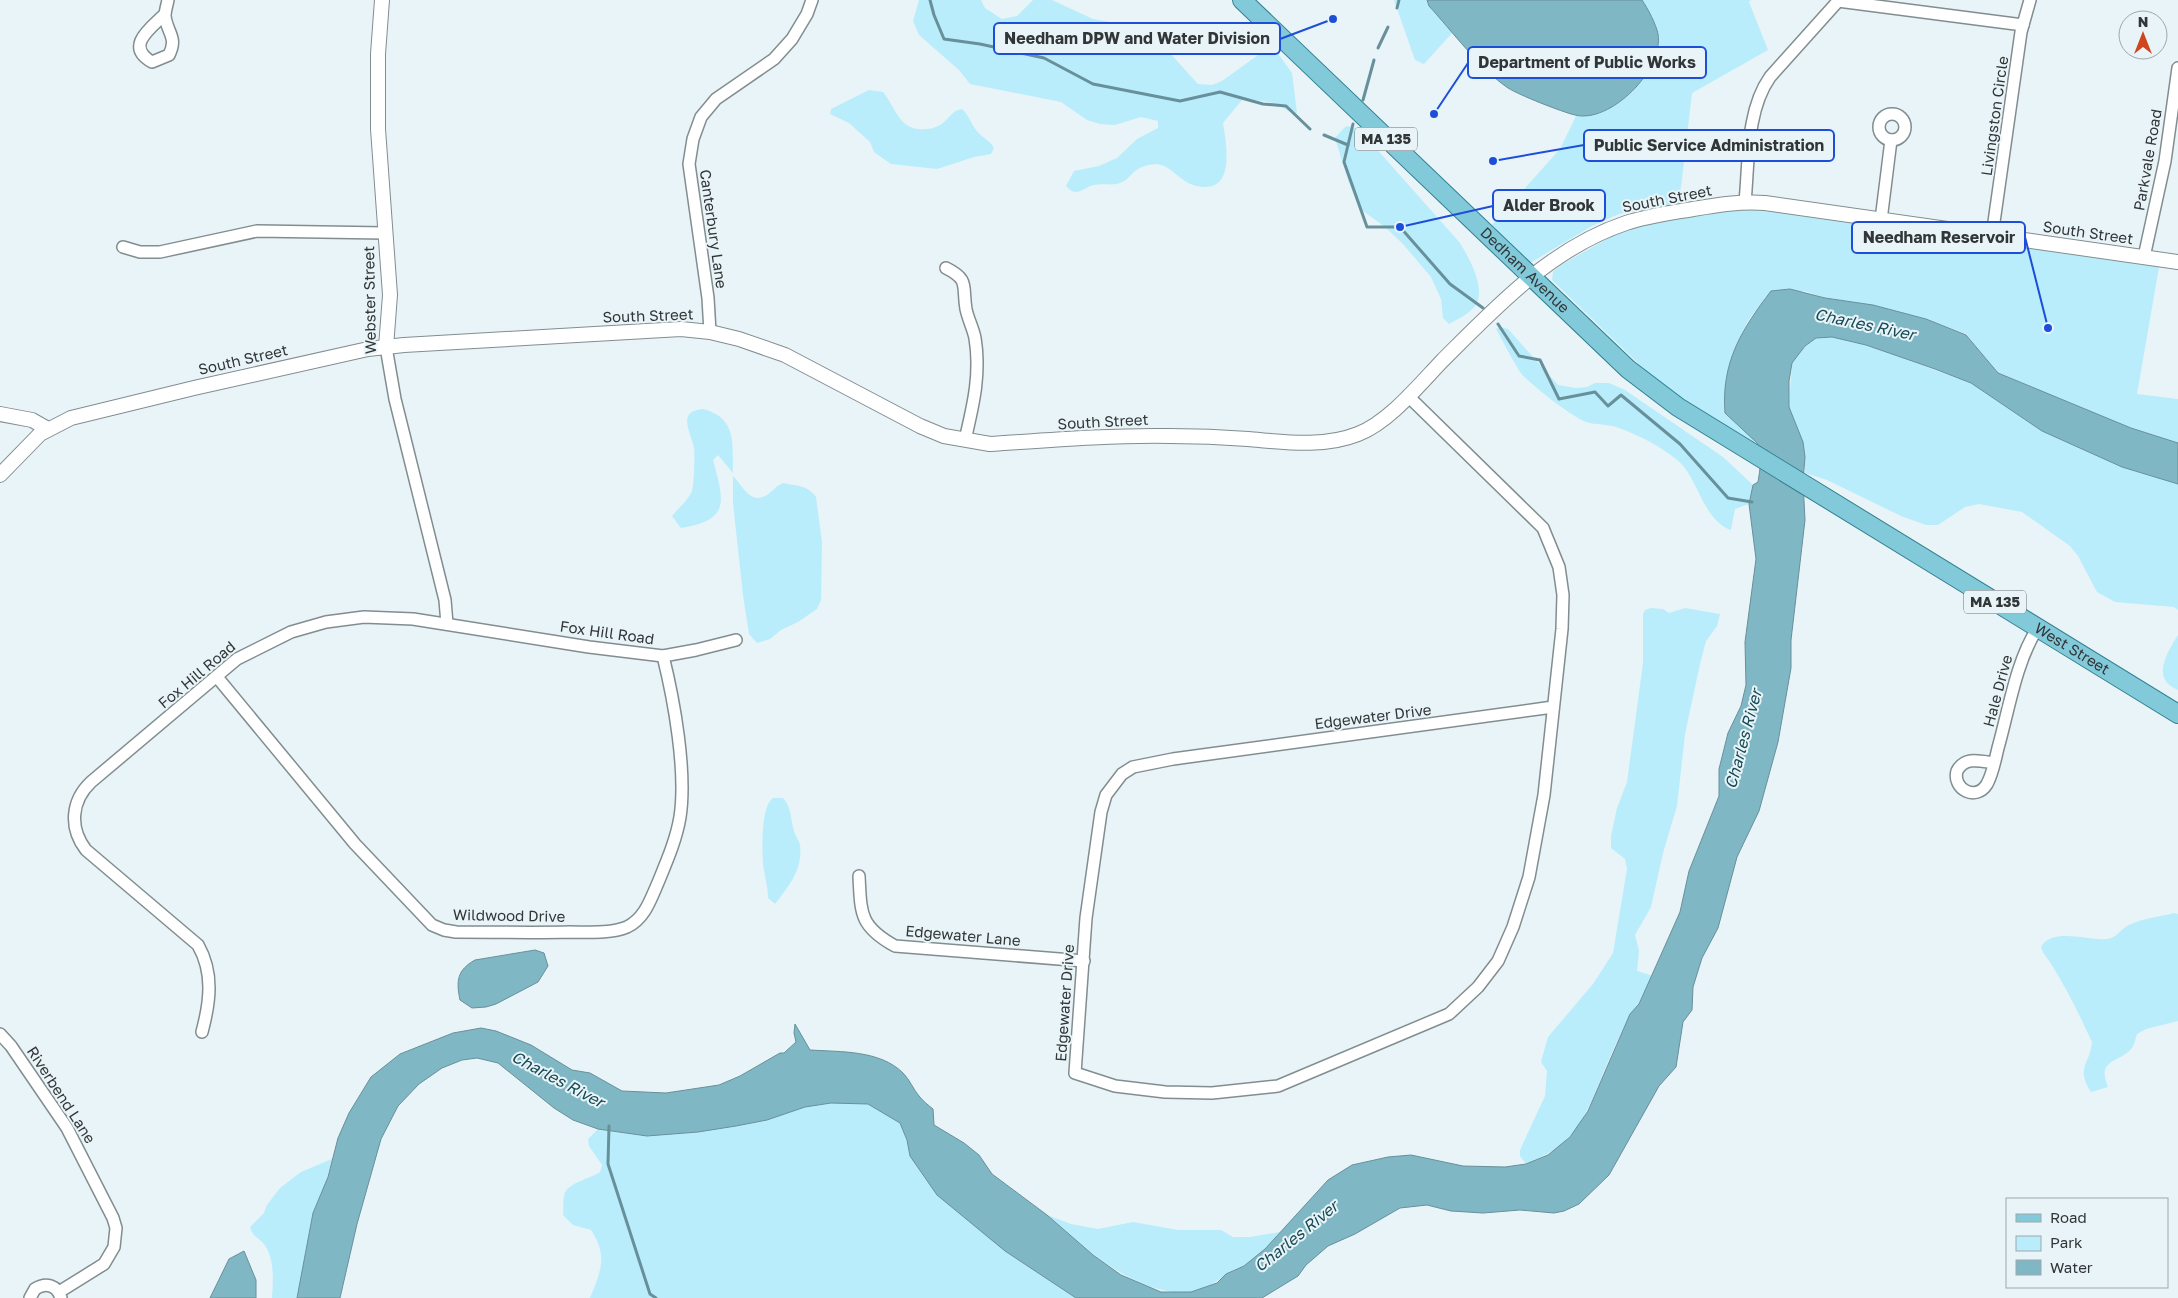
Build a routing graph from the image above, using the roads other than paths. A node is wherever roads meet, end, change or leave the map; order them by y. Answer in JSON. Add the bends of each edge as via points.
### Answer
{"nodes":[{"id":1,"x":168,"y":0,"type":"edge"},
{"id":2,"x":382,"y":0,"type":"edge"},
{"id":3,"x":812,"y":0,"type":"edge"},
{"id":4,"x":1242,"y":0,"type":"edge"},
{"id":5,"x":1839,"y":0,"type":"edge"},
{"id":6,"x":2030,"y":0,"type":"edge"},
{"id":7,"x":165,"y":14,"type":"dead end"},
{"id":8,"x":2023,"y":25,"type":"junction"},
{"id":9,"x":2178,"y":68,"type":"edge"},
{"id":10,"x":1891,"y":140,"type":"dead end"},
{"id":11,"x":1745,"y":202,"type":"junction"},
{"id":12,"x":1881,"y":220,"type":"junction"},
{"id":13,"x":385,"y":233,"type":"junction"},
{"id":14,"x":1992,"y":236,"type":"junction"},
{"id":15,"x":123,"y":246,"type":"dead end"},
{"id":16,"x":2144,"y":257,"type":"junction"},
{"id":17,"x":2178,"y":262,"type":"edge"},
{"id":18,"x":946,"y":268,"type":"dead end"},
{"id":19,"x":1530,"y":277,"type":"junction"},
{"id":20,"x":710,"y":332,"type":"junction"},
{"id":21,"x":386,"y":347,"type":"junction"},
{"id":22,"x":1408,"y":396,"type":"junction"},
{"id":23,"x":0,"y":414,"type":"edge"},
{"id":24,"x":48,"y":429,"type":"junction"},
{"id":25,"x":964,"y":440,"type":"junction"},
{"id":26,"x":0,"y":475,"type":"edge"},
{"id":27,"x":1812,"y":490,"type":"joint"},
{"id":28,"x":447,"y":624,"type":"junction"},
{"id":29,"x":2037,"y":628,"type":"junction"},
{"id":30,"x":736,"y":640,"type":"dead end"},
{"id":31,"x":663,"y":656,"type":"junction"},
{"id":32,"x":217,"y":677,"type":"junction"},
{"id":33,"x":1553,"y":708,"type":"junction"},
{"id":34,"x":2178,"y":714,"type":"edge"},
{"id":35,"x":1994,"y":764,"type":"dead end"},
{"id":36,"x":859,"y":876,"type":"dead end"},
{"id":37,"x":1084,"y":961,"type":"junction"},
{"id":38,"x":202,"y":1032,"type":"dead end"},
{"id":39,"x":0,"y":1034,"type":"edge"},
{"id":40,"x":60,"y":1295,"type":"edge"},
{"id":41,"x":30,"y":1298,"type":"edge"}],
"edges":[{"from":1,"to":7,"type":"street"},
{"from":2,"to":13,"type":"street","name":"Webster Street","via":[[378,129]]},
{"from":3,"to":20,"type":"street","name":"Canterbury Lane","via":[[792,39],[774,59],[716,99],[701,117],[693,139],[689,164]]},
{"from":4,"to":19,"type":"main road","name":"Dedham Avenue","number":"MA 135"},
{"from":5,"to":8,"type":"street"},
{"from":5,"to":11,"type":"street","via":[[1763,88],[1752,127]]},
{"from":6,"to":8,"type":"street","name":"Livingston Circle"},
{"from":8,"to":14,"type":"street","name":"Livingston Circle"},
{"from":9,"to":16,"type":"street","name":"Parkvale Road","via":[[2166,161]]},
{"from":10,"to":12,"type":"street"},
{"from":11,"to":12,"type":"street","name":"South Street"},
{"from":11,"to":19,"type":"street","name":"South Street","via":[[1625,223],[1579,246]]},
{"from":12,"to":14,"type":"street","name":"South Street"},
{"from":13,"to":15,"type":"street","via":[[257,231],[160,252],[140,252]]},
{"from":13,"to":21,"type":"street","name":"Webster Street","via":[[390,295]]},
{"from":14,"to":16,"type":"street","name":"South Street"},
{"from":16,"to":17,"type":"street","name":"South Street"},
{"from":18,"to":25,"type":"street","via":[[959,274],[962,281],[975,338],[977,390]]},
{"from":19,"to":22,"type":"street","name":"South Street"},
{"from":19,"to":27,"type":"main road","name":"Dedham Avenue","number":"MA 135","via":[[1641,380],[1670,402]]},
{"from":20,"to":21,"type":"street","name":"South Street","via":[[681,329]]},
{"from":20,"to":25,"type":"street","name":"South Street","via":[[785,356],[920,426]]},
{"from":21,"to":24,"type":"street","name":"South Street","via":[[344,353],[94,412]]},
{"from":21,"to":28,"type":"street","name":"Webster Street","via":[[395,399],[445,600]]},
{"from":22,"to":25,"type":"street","name":"South Street","via":[[1367,430],[1330,442],[1162,436],[990,444]]},
{"from":22,"to":33,"type":"street","name":"Edgewater Drive","via":[[1543,528],[1552,546],[1563,595]]},
{"from":23,"to":24,"type":"street","via":[[32,420]]},
{"from":24,"to":26,"type":"street","name":"South Street","via":[[22,450]]},
{"from":27,"to":29,"type":"main road","name":"West Street","number":"MA 135"},
{"from":28,"to":31,"type":"street","name":"Fox Hill Road"},
{"from":28,"to":32,"type":"street","name":"Fox Hill Road","via":[[381,617],[326,622],[291,632],[249,652]]},
{"from":29,"to":34,"type":"main road","name":"West Street","number":"MA 135"},
{"from":29,"to":35,"type":"street","name":"Hale Drive","via":[[2023,655]]},
{"from":30,"to":31,"type":"street","name":"Fox Hill Road"},
{"from":31,"to":32,"type":"street","name":"Wildwood Drive","via":[[681,770],[676,832],[670,855],[642,914],[624,928],[597,932],[456,932],[432,925],[355,844]]},
{"from":32,"to":38,"type":"street","name":"Fox Hill Road","via":[[86,787],[78,798],[74,818],[78,838],[86,850],[198,945],[206,962],[210,989]]},
{"from":33,"to":37,"type":"street","name":"Edgewater Drive","via":[[1133,767],[1122,774],[1106,795],[1101,812],[1086,918]]},
{"from":33,"to":37,"type":"street","name":"Edgewater Drive","via":[[1537,842],[1513,927],[1498,961],[1478,987],[1449,1014],[1278,1086],[1212,1093],[1115,1086],[1075,1073]]},
{"from":36,"to":37,"type":"street","name":"Edgewater Lane","via":[[861,913],[871,930],[895,946]]},
{"from":39,"to":40,"type":"street","name":"Riverbend Lane","via":[[67,1128],[115,1224],[116,1243],[109,1259]]},
{"from":40,"to":41,"type":"street","name":"Riverbend Lane","via":[[52,1286],[43,1285],[35,1289]]}]}
